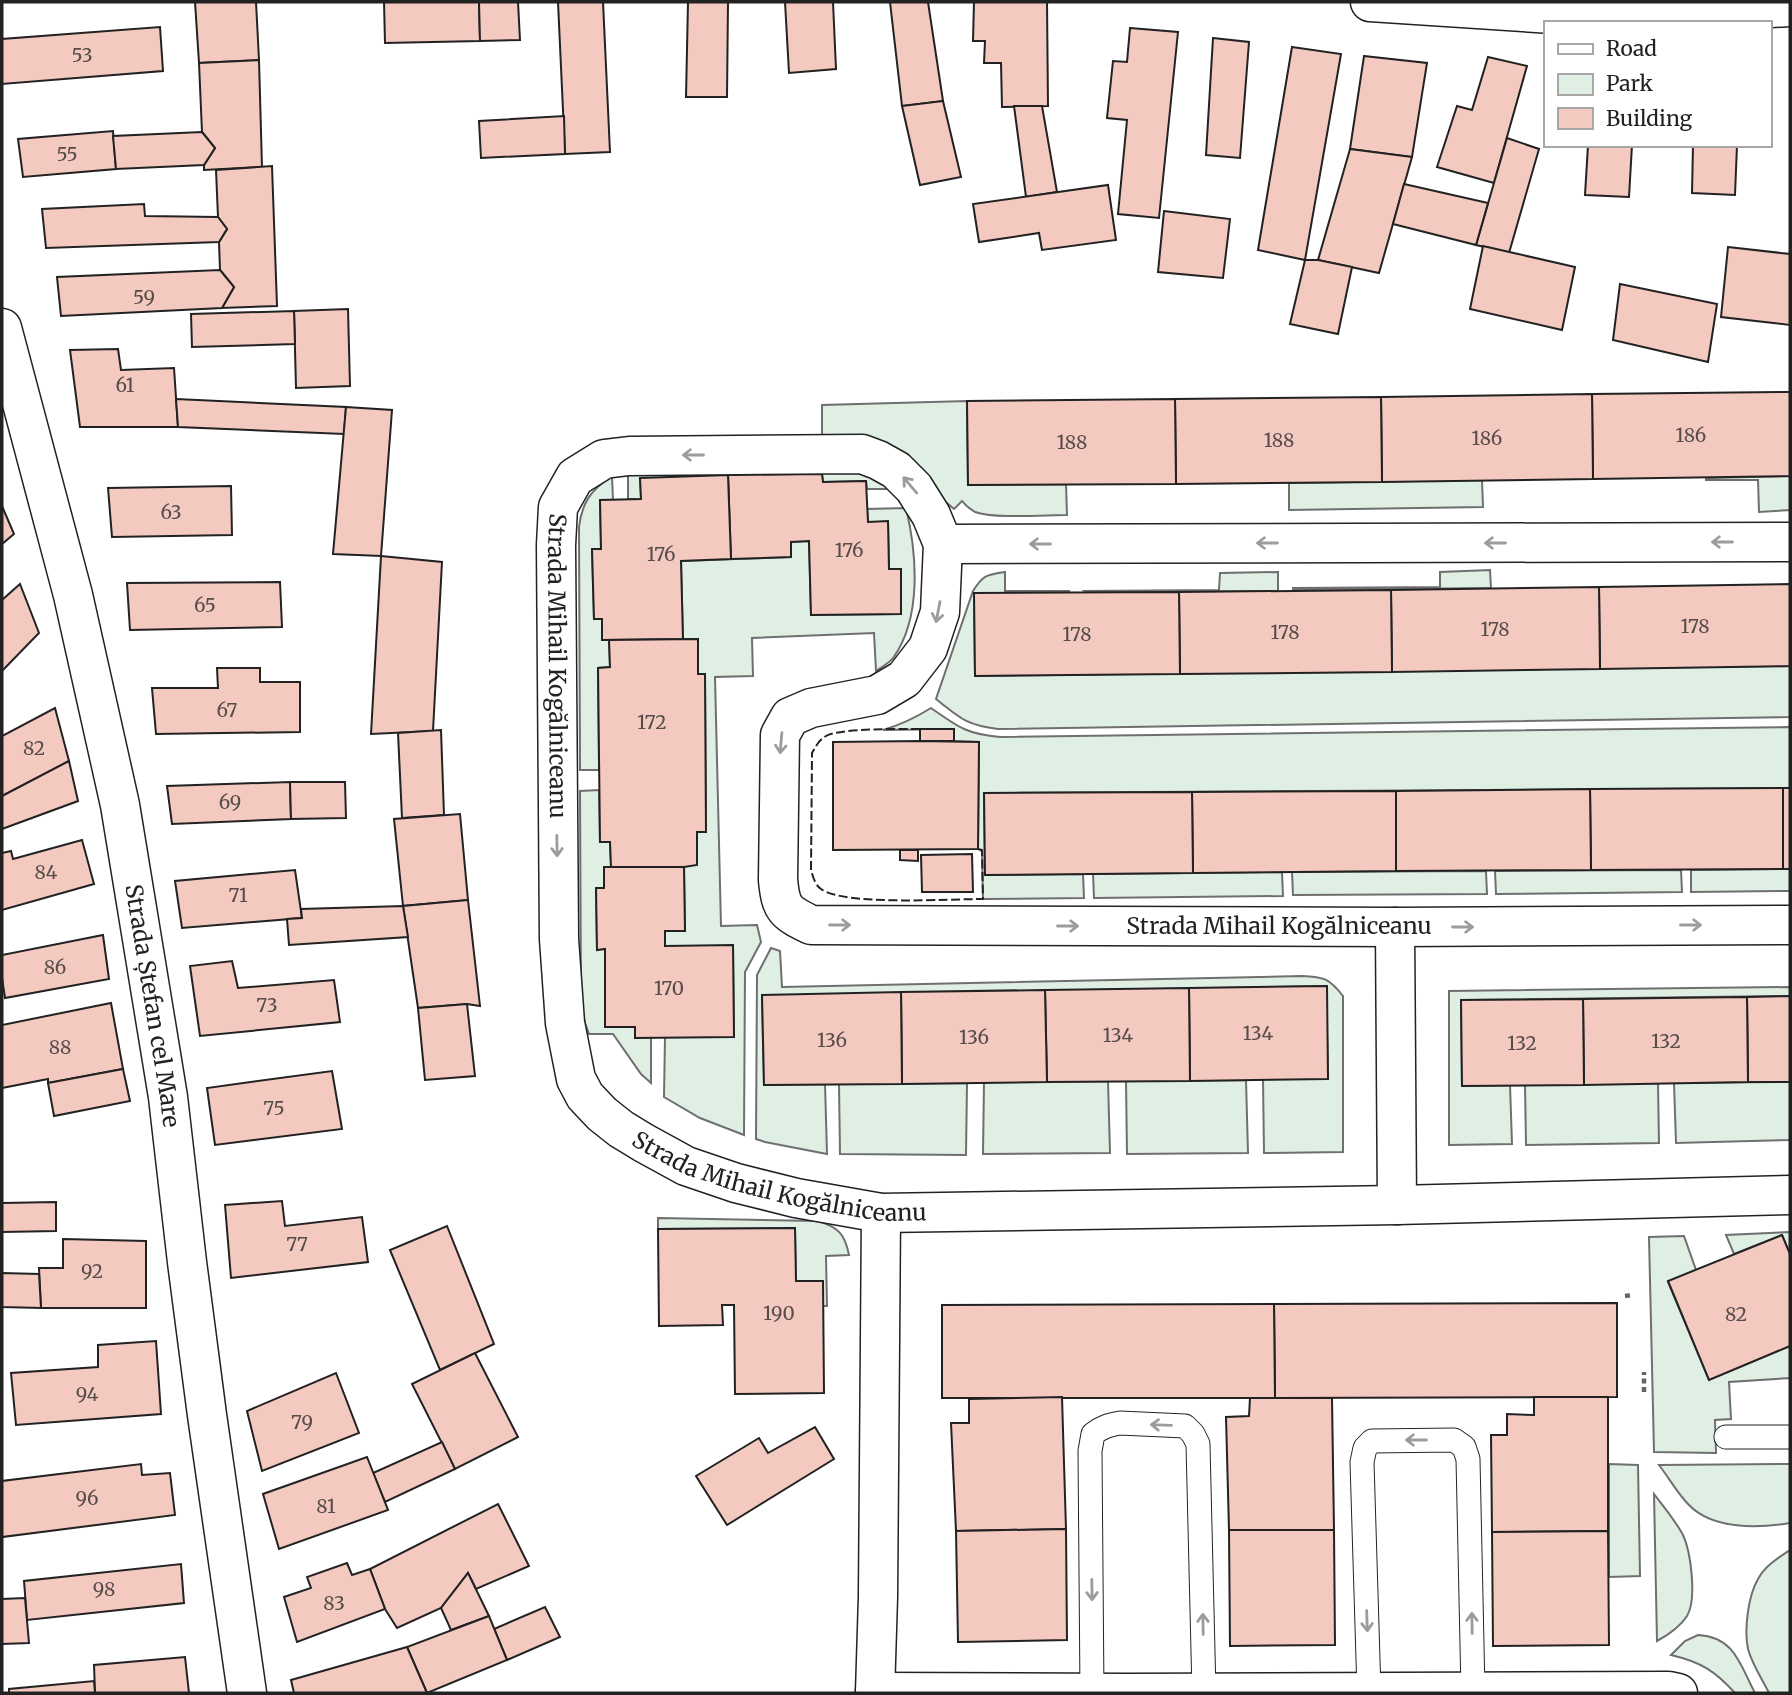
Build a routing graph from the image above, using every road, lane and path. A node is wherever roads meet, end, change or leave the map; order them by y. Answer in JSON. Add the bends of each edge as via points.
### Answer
{"nodes":[{"id":1,"x":1370,"y":2,"type":"edge"},
{"id":2,"x":1790,"y":6,"type":"edge"},
{"id":3,"x":2,"y":328,"type":"edge"},
{"id":4,"x":1790,"y":542,"type":"edge"},
{"id":5,"x":943,"y":544,"type":"junction"},
{"id":6,"x":1790,"y":925,"type":"edge"},
{"id":7,"x":1395,"y":927,"type":"junction"},
{"id":8,"x":1790,"y":1195,"type":"edge"},
{"id":9,"x":1397,"y":1205,"type":"junction"},
{"id":10,"x":881,"y":1213,"type":"junction"},
{"id":11,"x":1625,"y":1296,"type":"dead end"},
{"id":12,"x":1633,"y":1296,"type":"dead end"},
{"id":13,"x":1644,"y":1372,"type":"dead end"},
{"id":14,"x":1644,"y":1392,"type":"dead end"},
{"id":15,"x":1726,"y":1437,"type":"dead end"},
{"id":16,"x":1790,"y":1437,"type":"edge"},
{"id":17,"x":1473,"y":1691,"type":"junction"},
{"id":18,"x":875,"y":1692,"type":"edge"},
{"id":19,"x":1369,"y":1692,"type":"edge"},
{"id":20,"x":1424,"y":1692,"type":"edge"},
{"id":21,"x":247,"y":1693,"type":"edge"},
{"id":22,"x":1092,"y":1693,"type":"edge"},
{"id":23,"x":1204,"y":1693,"type":"edge"},
{"id":24,"x":1678,"y":1693,"type":"edge"}],
"edges":[{"from":1,"to":2,"type":"street","via":[[1567,15]]},
{"from":3,"to":21,"type":"street","name":"Strada Ștefan cel Mare","via":[[73,595],[120,804],[168,1097]]},
{"from":4,"to":5,"type":"street","one_way":true},
{"from":5,"to":7,"type":"street","name":"Strada Mihail Kogălniceanu","one_way":true,"via":[[940,612],[928,648],[904,680],[877,695],[834,702],[790,717],[780,735],[778,880],[780,898],[790,915],[811,925]]},
{"from":5,"to":10,"type":"street","name":"Strada Mihail Kogălniceanu","one_way":true,"via":[[914,488],[896,470],[862,454],[604,459],[575,477],[558,507],[559,939],[565,1023],[576,1079],[602,1114],[686,1166],[796,1198]]},
{"from":7,"to":6,"type":"street","name":"Strada Mihail Kogălniceanu","one_way":true},
{"from":7,"to":9,"type":"street"},
{"from":8,"to":9,"type":"street","name":"Strada Mihail Kogălniceanu"},
{"from":9,"to":10,"type":"street","name":"Strada Mihail Kogălniceanu"},
{"from":10,"to":18,"type":"street"},
{"from":11,"to":12,"type":"path"},
{"from":13,"to":14,"type":"path"},
{"from":15,"to":16,"type":"lane"},
{"from":17,"to":19,"type":"lane","one_way":true,"via":[[1468,1459],[1464,1447],[1454,1440],[1372,1441],[1364,1447]]},
{"from":17,"to":20,"type":"street"},
{"from":17,"to":24,"type":"street"},
{"from":18,"to":22,"type":"street"},
{"from":19,"to":20,"type":"street"},
{"from":19,"to":23,"type":"street"},
{"from":22,"to":23,"type":"street"},
{"from":23,"to":22,"type":"lane","one_way":true,"via":[[1198,1444],[1185,1426],[1120,1423],[1093,1434],[1090,1451]]}]}
